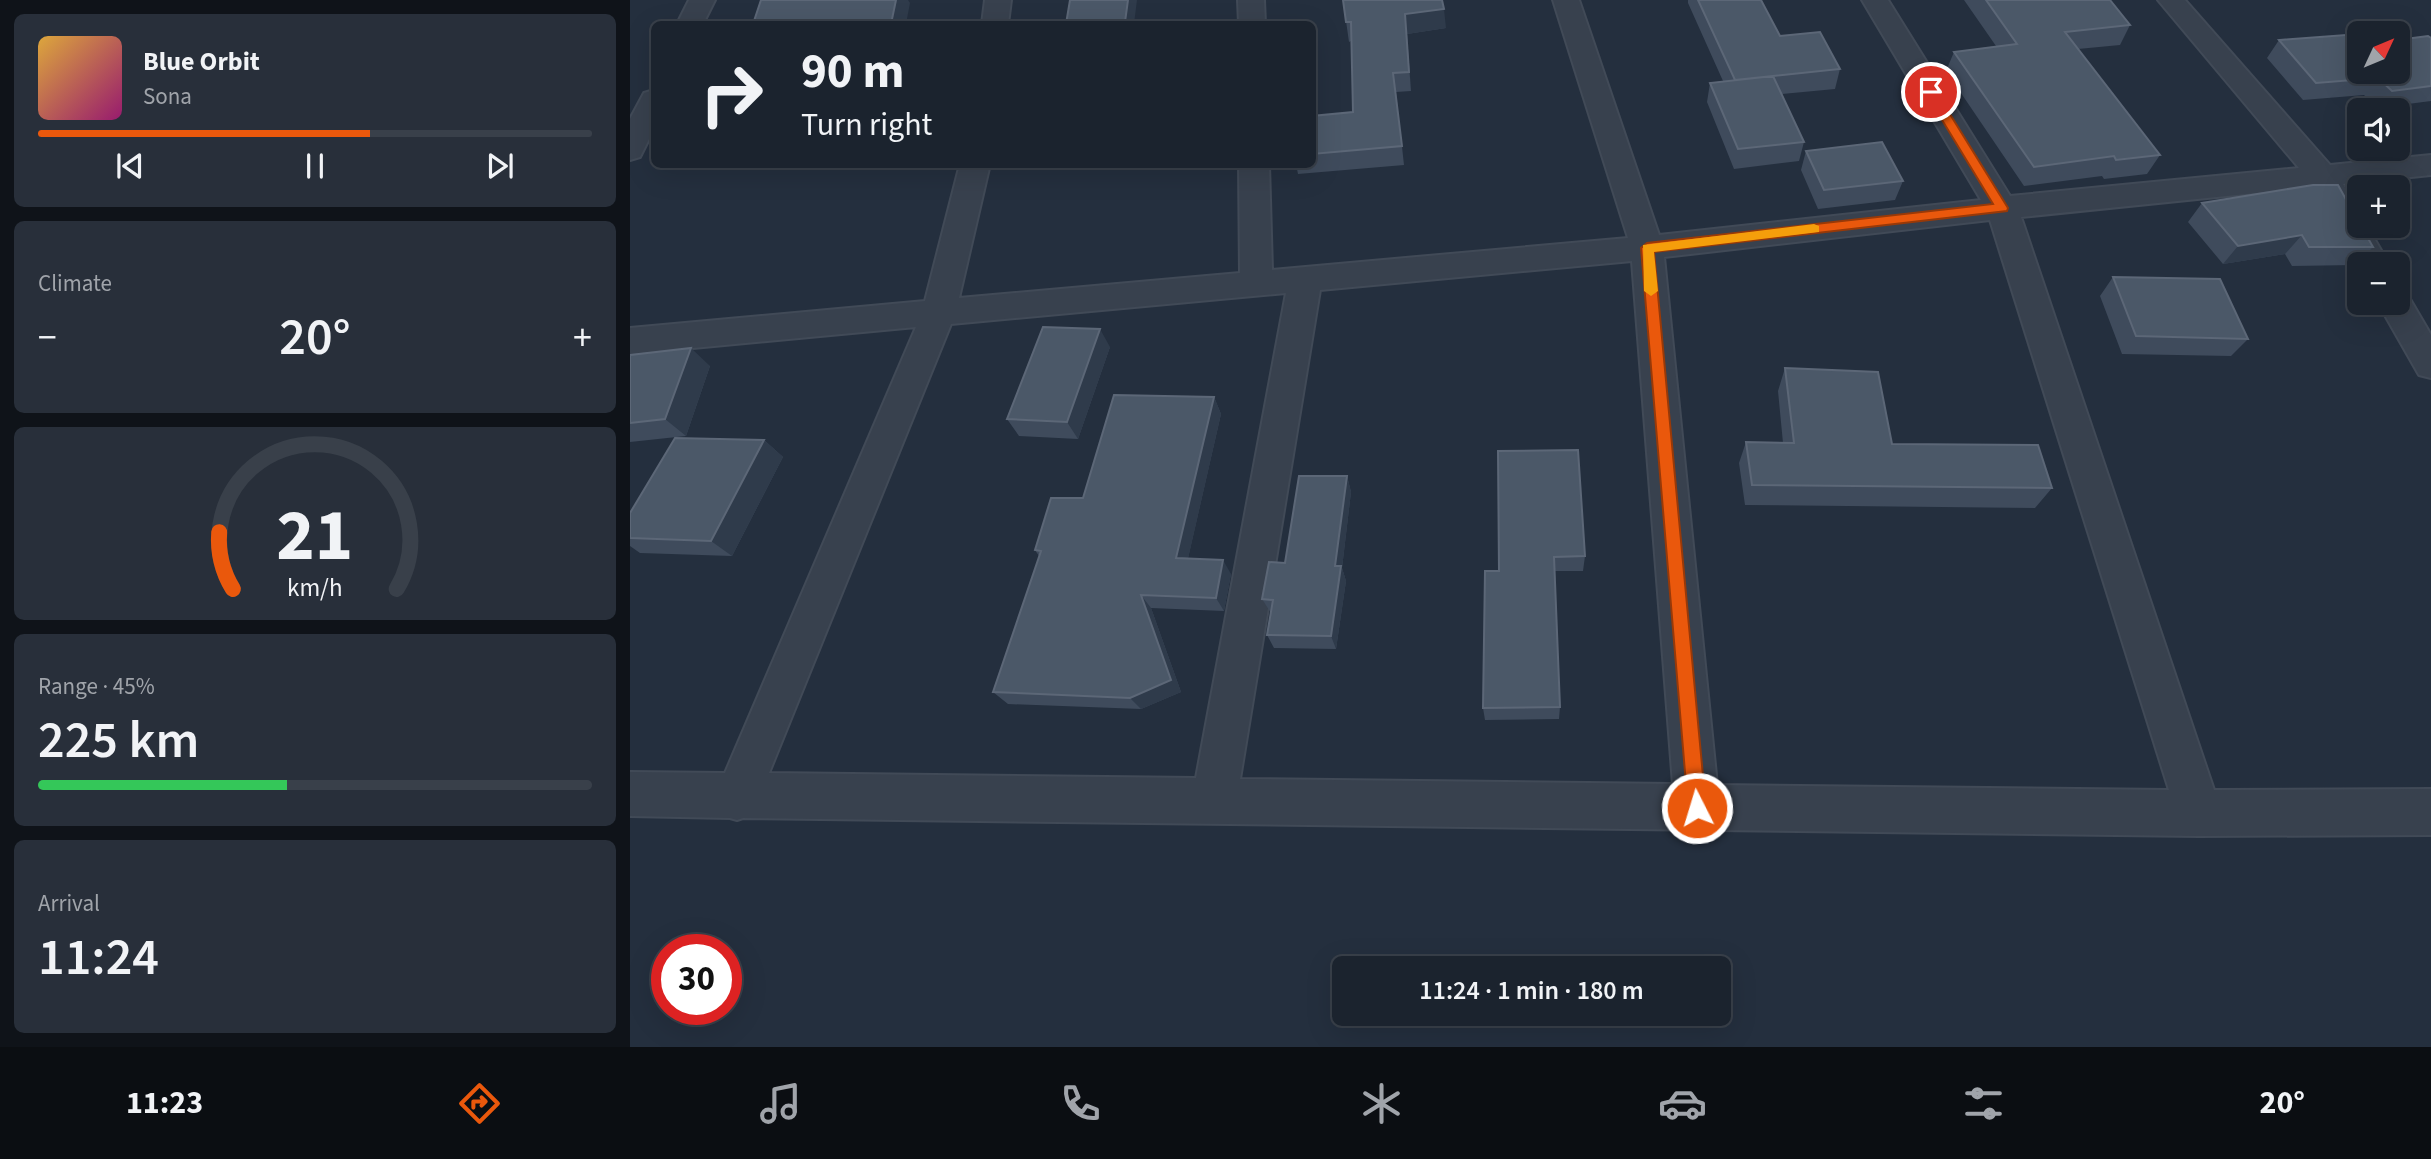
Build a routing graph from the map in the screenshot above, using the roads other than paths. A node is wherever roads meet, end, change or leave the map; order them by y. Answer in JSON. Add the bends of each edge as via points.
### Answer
{"nodes":[{"id":1,"x":702,"y":0,"type":"edge"},
{"id":2,"x":998,"y":0,"type":"edge"},
{"id":3,"x":1251,"y":0,"type":"edge"},
{"id":4,"x":1566,"y":0,"type":"edge"},
{"id":5,"x":1875,"y":0,"type":"edge"},
{"id":6,"x":2171,"y":0,"type":"edge"},
{"id":7,"x":692,"y":21,"type":"edge"},
{"id":8,"x":995,"y":21,"type":"edge"},
{"id":9,"x":1252,"y":21,"type":"edge"},
{"id":10,"x":651,"y":105,"type":"edge"},
{"id":11,"x":630,"y":150,"type":"edge"},
{"id":12,"x":2431,"y":165,"type":"edge"},
{"id":13,"x":974,"y":168,"type":"edge"},
{"id":14,"x":1254,"y":168,"type":"edge"},
{"id":15,"x":2324,"y":178,"type":"junction"},
{"id":16,"x":2002,"y":208,"type":"junction"},
{"id":17,"x":1647,"y":248,"type":"junction"},
{"id":18,"x":2366,"y":252,"type":"edge"},
{"id":19,"x":1305,"y":279,"type":"junction"},
{"id":20,"x":1256,"y":283,"type":"junction"},
{"id":21,"x":939,"y":312,"type":"junction"},
{"id":22,"x":2402,"y":315,"type":"edge"},
{"id":23,"x":630,"y":341,"type":"edge"},
{"id":24,"x":2431,"y":365,"type":"edge"},
{"id":25,"x":630,"y":794,"type":"edge"},
{"id":26,"x":737,"y":798,"type":"junction"},
{"id":27,"x":1214,"y":803,"type":"junction"},
{"id":28,"x":1697,"y":808,"type":"junction"},
{"id":29,"x":2431,"y":812,"type":"edge"},
{"id":30,"x":2199,"y":813,"type":"junction"}],
"edges":[{"from":1,"to":7,"type":"street"},
{"from":2,"to":8,"type":"street"},
{"from":3,"to":9,"type":"street"},
{"from":4,"to":17,"type":"street"},
{"from":5,"to":16,"type":"street"},
{"from":6,"to":15,"type":"street"},
{"from":10,"to":11,"type":"street"},
{"from":12,"to":15,"type":"street"},
{"from":13,"to":21,"type":"street"},
{"from":14,"to":20,"type":"street"},
{"from":15,"to":16,"type":"street"},
{"from":15,"to":18,"type":"street"},
{"from":16,"to":17,"type":"street"},
{"from":16,"to":30,"type":"street"},
{"from":17,"to":19,"type":"street"},
{"from":17,"to":28,"type":"street"},
{"from":19,"to":20,"type":"street"},
{"from":19,"to":27,"type":"street"},
{"from":20,"to":21,"type":"street"},
{"from":21,"to":23,"type":"street"},
{"from":21,"to":26,"type":"street"},
{"from":22,"to":24,"type":"street"},
{"from":25,"to":26,"type":"street"},
{"from":26,"to":27,"type":"street"},
{"from":27,"to":28,"type":"street"},
{"from":28,"to":30,"type":"street"},
{"from":29,"to":30,"type":"street"}]}
